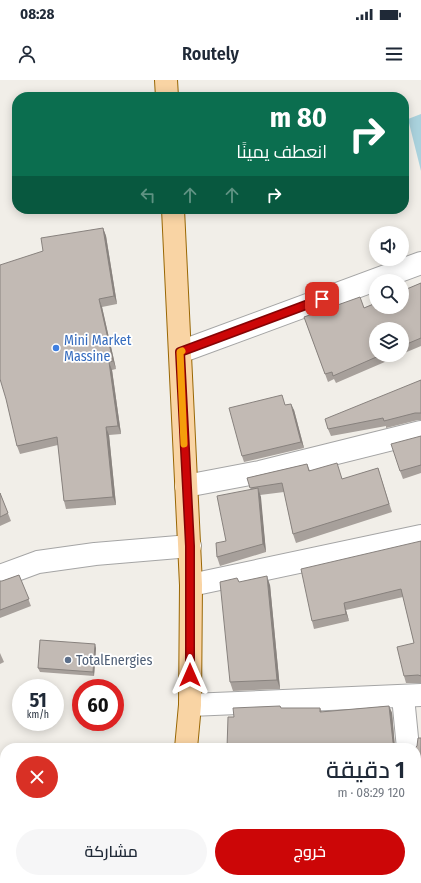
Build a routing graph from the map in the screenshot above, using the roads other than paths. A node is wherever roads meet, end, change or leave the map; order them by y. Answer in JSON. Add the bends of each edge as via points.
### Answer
{"nodes":[{"id":1,"x":166,"y":80,"type":"edge"},
{"id":2,"x":167,"y":92,"type":"edge"},
{"id":3,"x":173,"y":214,"type":"edge"},
{"id":4,"x":421,"y":263,"type":"edge"},
{"id":5,"x":180,"y":352,"type":"junction"},
{"id":6,"x":421,"y":432,"type":"edge"},
{"id":7,"x":186,"y":486,"type":"junction"},
{"id":8,"x":421,"y":536,"type":"edge"},
{"id":9,"x":190,"y":546,"type":"junction"},
{"id":10,"x":0,"y":576,"type":"edge"},
{"id":11,"x":191,"y":585,"type":"junction"},
{"id":12,"x":412,"y":696,"type":"edge"},
{"id":13,"x":190,"y":705,"type":"junction"},
{"id":14,"x":186,"y":743,"type":"edge"},
{"id":15,"x":408,"y":743,"type":"edge"}],
"edges":[{"from":1,"to":2,"type":"main road"},
{"from":3,"to":5,"type":"main road"},
{"from":4,"to":5,"type":"street"},
{"from":5,"to":7,"type":"main road"},
{"from":6,"to":7,"type":"street","via":[[260,472]]},
{"from":7,"to":9,"type":"main road"},
{"from":8,"to":11,"type":"street"},
{"from":9,"to":10,"type":"street","via":[[38,562]]},
{"from":9,"to":11,"type":"main road"},
{"from":11,"to":13,"type":"main road"},
{"from":12,"to":13,"type":"street"},
{"from":12,"to":15,"type":"street"},
{"from":13,"to":14,"type":"main road"}]}
